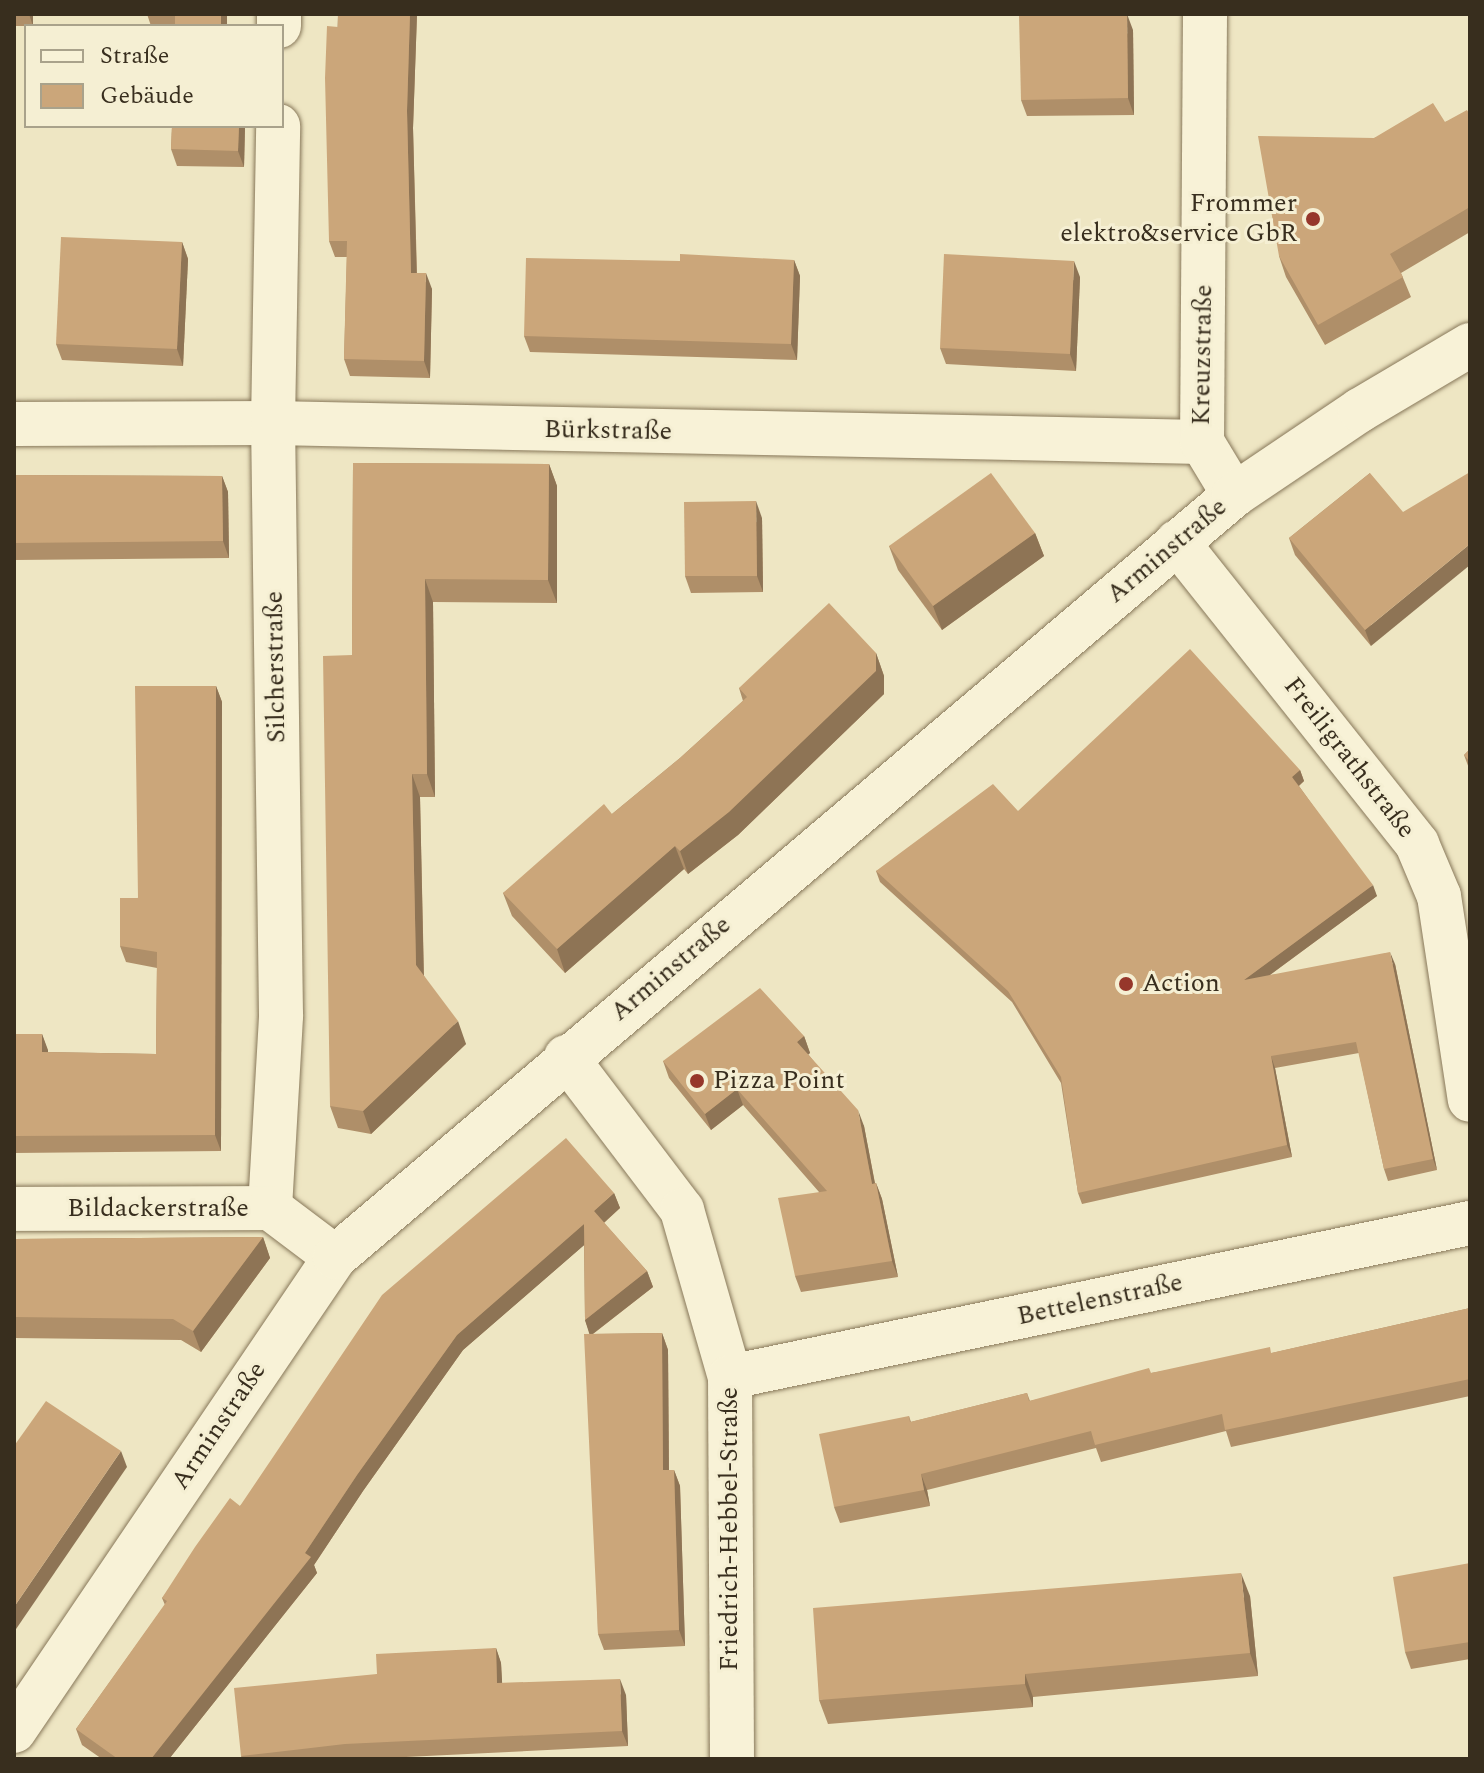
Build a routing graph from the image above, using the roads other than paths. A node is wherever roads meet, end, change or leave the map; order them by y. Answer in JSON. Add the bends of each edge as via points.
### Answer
{"nodes":[{"id":1,"x":1205,"y":14,"type":"edge"},
{"id":2,"x":278,"y":128,"type":"edge"},
{"id":3,"x":1470,"y":345,"type":"edge"},
{"id":4,"x":273,"y":423,"type":"junction"},
{"id":5,"x":14,"y":424,"type":"edge"},
{"id":6,"x":1202,"y":442,"type":"junction"},
{"id":7,"x":1234,"y":495,"type":"junction"},
{"id":8,"x":1177,"y":542,"type":"junction"},
{"id":9,"x":1462,"y":986,"type":"edge"},
{"id":10,"x":566,"y":1057,"type":"junction"},
{"id":11,"x":1470,"y":1100,"type":"edge"},
{"id":12,"x":270,"y":1208,"type":"junction"},
{"id":13,"x":14,"y":1209,"type":"edge"},
{"id":14,"x":1470,"y":1223,"type":"edge"},
{"id":15,"x":335,"y":1257,"type":"junction"},
{"id":16,"x":730,"y":1377,"type":"junction"},
{"id":17,"x":14,"y":1731,"type":"edge"},
{"id":18,"x":732,"y":1759,"type":"edge"}],
"edges":[{"from":1,"to":6,"type":"street","name":"Kreuzstraße"},
{"from":2,"to":4,"type":"street","name":"Silcherstraße"},
{"from":3,"to":7,"type":"street","name":"Arminstraße","via":[[1360,410]]},
{"from":4,"to":5,"type":"street","name":"Bürkstraße"},
{"from":4,"to":6,"type":"street","name":"Bürkstraße"},
{"from":4,"to":12,"type":"street","name":"Silcherstraße","via":[[281,1015]]},
{"from":6,"to":7,"type":"street","name":"Kreuzstraße"},
{"from":7,"to":8,"type":"street","name":"Arminstraße"},
{"from":8,"to":9,"type":"street","name":"Freiligrathstraße","via":[[1417,844],[1439,896]]},
{"from":8,"to":10,"type":"street","name":"Arminstraße"},
{"from":9,"to":11,"type":"street","name":"Freiligrathstraße"},
{"from":10,"to":15,"type":"street","name":"Arminstraße"},
{"from":10,"to":16,"type":"street","name":"Friedrich-Hebbel-Straße","via":[[682,1210]]},
{"from":12,"to":13,"type":"street","name":"Bildackerstraße"},
{"from":12,"to":15,"type":"street","name":"Bildackerstraße"},
{"from":14,"to":16,"type":"street","name":"Bettelenstraße"},
{"from":15,"to":17,"type":"street","name":"Arminstraße"},
{"from":16,"to":18,"type":"street","name":"Friedrich-Hebbel-Straße"}]}
